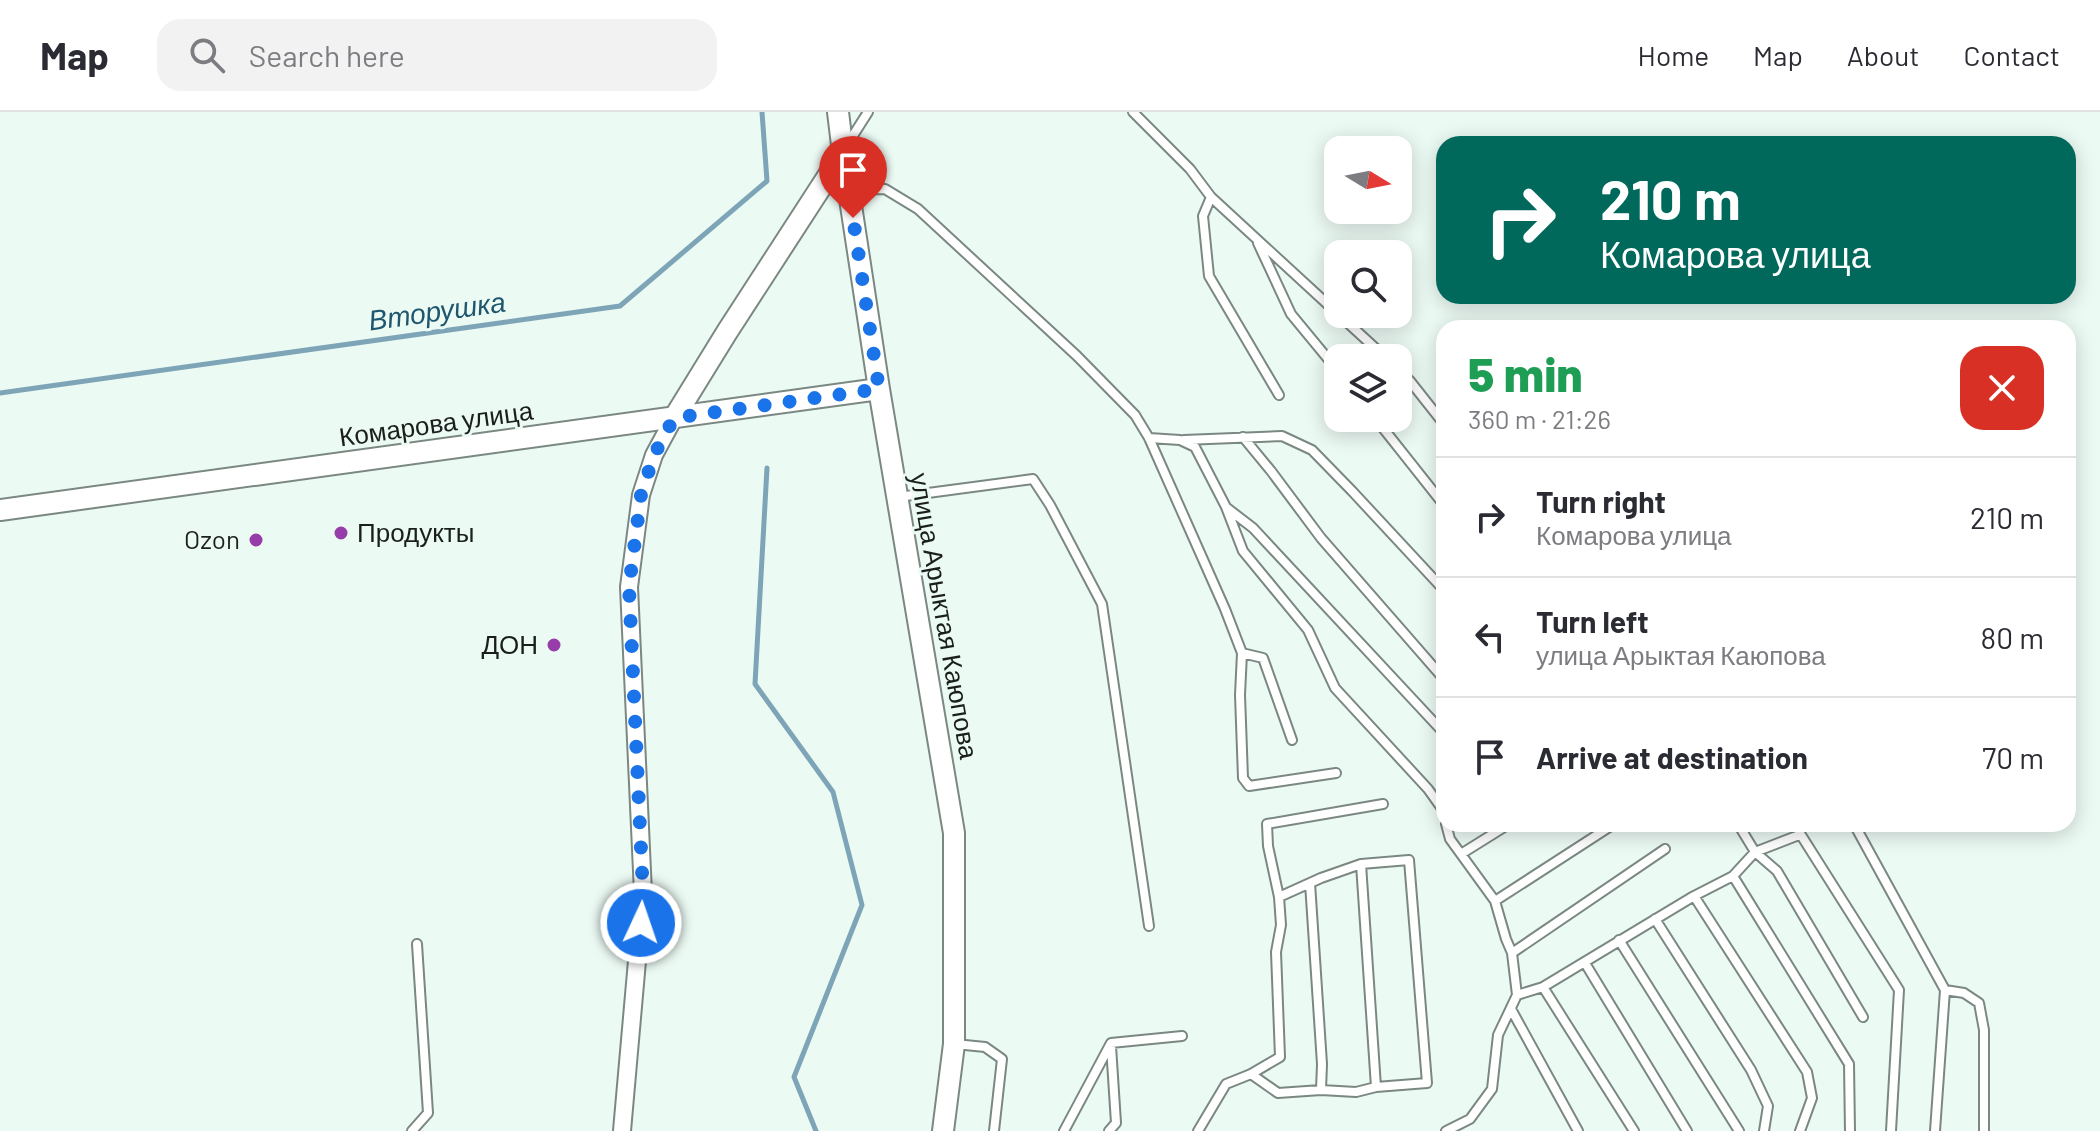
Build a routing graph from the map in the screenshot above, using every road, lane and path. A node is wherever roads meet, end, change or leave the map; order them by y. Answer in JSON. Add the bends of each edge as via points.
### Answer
{"nodes":[{"id":1,"x":838,"y":112,"type":"edge"},
{"id":2,"x":868,"y":112,"type":"edge"},
{"id":3,"x":1133,"y":112,"type":"edge"},
{"id":4,"x":1148,"y":112,"type":"edge"},
{"id":5,"x":1143,"y":122,"type":"junction"},
{"id":6,"x":843,"y":153,"type":"junction"},
{"id":7,"x":849,"y":190,"type":"junction"},
{"id":8,"x":1211,"y":197,"type":"junction"},
{"id":9,"x":1256,"y":239,"type":"junction"},
{"id":10,"x":1371,"y":344,"type":"edge"},
{"id":11,"x":1324,"y":354,"type":"edge"},
{"id":12,"x":1412,"y":384,"type":"edge"},
{"id":13,"x":879,"y":389,"type":"junction"},
{"id":14,"x":1279,"y":395,"type":"dead end"},
{"id":15,"x":1436,"y":414,"type":"edge"},
{"id":16,"x":674,"y":418,"type":"junction"},
{"id":17,"x":1386,"y":432,"type":"edge"},
{"id":18,"x":1243,"y":437,"type":"junction"},
{"id":19,"x":1149,"y":438,"type":"junction"},
{"id":20,"x":1180,"y":440,"type":"junction"},
{"id":21,"x":1436,"y":495,"type":"edge"},
{"id":22,"x":897,"y":497,"type":"junction"},
{"id":23,"x":1226,"y":507,"type":"junction"},
{"id":24,"x":0,"y":510,"type":"edge"},
{"id":25,"x":1436,"y":582,"type":"edge"},
{"id":26,"x":1242,"y":653,"type":"junction"},
{"id":27,"x":1436,"y":670,"type":"edge"},
{"id":28,"x":1436,"y":724,"type":"edge"},
{"id":29,"x":1292,"y":740,"type":"dead end"},
{"id":30,"x":1336,"y":773,"type":"dead end"},
{"id":31,"x":1436,"y":800,"type":"edge"},
{"id":32,"x":1383,"y":804,"type":"dead end"},
{"id":33,"x":1448,"y":832,"type":"edge"},
{"id":34,"x":1496,"y":832,"type":"edge"},
{"id":35,"x":1602,"y":832,"type":"edge"},
{"id":36,"x":1743,"y":832,"type":"edge"},
{"id":37,"x":1798,"y":832,"type":"edge"},
{"id":38,"x":1858,"y":832,"type":"edge"},
{"id":39,"x":1799,"y":835,"type":"junction"},
{"id":40,"x":1665,"y":849,"type":"dead end"},
{"id":41,"x":1755,"y":852,"type":"junction"},
{"id":42,"x":1461,"y":854,"type":"junction"},
{"id":43,"x":1361,"y":864,"type":"junction"},
{"id":44,"x":1733,"y":876,"type":"junction"},
{"id":45,"x":1310,"y":883,"type":"junction"},
{"id":46,"x":1694,"y":896,"type":"junction"},
{"id":47,"x":1279,"y":897,"type":"junction"},
{"id":48,"x":1495,"y":901,"type":"junction"},
{"id":49,"x":1655,"y":919,"type":"junction"},
{"id":50,"x":1149,"y":926,"type":"dead end"},
{"id":51,"x":1619,"y":940,"type":"junction"},
{"id":52,"x":417,"y":944,"type":"dead end"},
{"id":53,"x":1512,"y":953,"type":"junction"},
{"id":54,"x":1585,"y":963,"type":"junction"},
{"id":55,"x":1543,"y":987,"type":"junction"},
{"id":56,"x":1945,"y":990,"type":"junction"},
{"id":57,"x":1517,"y":995,"type":"junction"},
{"id":58,"x":1511,"y":1009,"type":"junction"},
{"id":59,"x":1863,"y":1017,"type":"dead end"},
{"id":60,"x":1182,"y":1036,"type":"dead end"},
{"id":61,"x":1111,"y":1043,"type":"junction"},
{"id":62,"x":954,"y":1044,"type":"junction"},
{"id":63,"x":1251,"y":1074,"type":"junction"},
{"id":64,"x":1376,"y":1087,"type":"junction"},
{"id":65,"x":1321,"y":1090,"type":"junction"},
{"id":66,"x":412,"y":1131,"type":"edge"},
{"id":67,"x":622,"y":1131,"type":"edge"},
{"id":68,"x":943,"y":1131,"type":"edge"},
{"id":69,"x":994,"y":1131,"type":"edge"},
{"id":70,"x":1064,"y":1131,"type":"edge"},
{"id":71,"x":1109,"y":1131,"type":"edge"},
{"id":72,"x":1198,"y":1131,"type":"edge"},
{"id":73,"x":1446,"y":1131,"type":"edge"},
{"id":74,"x":1578,"y":1131,"type":"edge"},
{"id":75,"x":1634,"y":1131,"type":"edge"},
{"id":76,"x":1687,"y":1131,"type":"edge"},
{"id":77,"x":1739,"y":1131,"type":"edge"},
{"id":78,"x":1764,"y":1131,"type":"edge"},
{"id":79,"x":1800,"y":1131,"type":"edge"},
{"id":80,"x":1850,"y":1131,"type":"edge"},
{"id":81,"x":1891,"y":1131,"type":"edge"},
{"id":82,"x":1935,"y":1131,"type":"edge"},
{"id":83,"x":1984,"y":1131,"type":"edge"}],
"edges":[{"from":1,"to":6,"type":"street","name":"улица Арыктая Каюпова"},
{"from":2,"to":6,"type":"lane"},
{"from":3,"to":5,"type":"lane"},
{"from":4,"to":5,"type":"lane"},
{"from":5,"to":8,"type":"lane"},
{"from":6,"to":7,"type":"street","name":"улица Арыктая Каюпова"},
{"from":6,"to":16,"type":"street"},
{"from":7,"to":13,"type":"street","name":"улица Арыктая Каюпова"},
{"from":7,"to":19,"type":"lane","via":[[885,189],[918,209],[1077,356],[1135,415]]},
{"from":8,"to":9,"type":"lane"},
{"from":8,"to":14,"type":"lane","via":[[1203,216],[1209,276]]},
{"from":9,"to":10,"type":"lane"},
{"from":9,"to":11,"type":"lane","via":[[1291,314]]},
{"from":12,"to":15,"type":"lane"},
{"from":13,"to":16,"type":"street","name":"Комарова улица"},
{"from":13,"to":22,"type":"street","name":"улица Арыктая Каюпова"},
{"from":16,"to":24,"type":"street","name":"Комарова улица"},
{"from":16,"to":67,"type":"street","via":[[641,495],[629,587],[643,893]]},
{"from":17,"to":21,"type":"lane"},
{"from":18,"to":20,"type":"lane"},
{"from":18,"to":25,"type":"lane","via":[[1282,436],[1312,450]]},
{"from":18,"to":27,"type":"lane","via":[[1321,538]]},
{"from":19,"to":20,"type":"lane"},
{"from":19,"to":26,"type":"lane"},
{"from":20,"to":23,"type":"lane","via":[[1195,447]]},
{"from":22,"to":50,"type":"lane","via":[[1033,479],[1050,505],[1102,604]]},
{"from":22,"to":62,"type":"street","name":"улица Арыктая Каюпова","via":[[954,833]]},
{"from":23,"to":28,"type":"lane","via":[[1253,528]]},
{"from":23,"to":31,"type":"lane","via":[[1243,551],[1308,630],[1335,688]]},
{"from":26,"to":29,"type":"lane","via":[[1263,658]]},
{"from":26,"to":30,"type":"lane","via":[[1243,778],[1249,786]]},
{"from":32,"to":47,"type":"lane","via":[[1267,824]]},
{"from":33,"to":42,"type":"lane"},
{"from":34,"to":42,"type":"lane"},
{"from":35,"to":48,"type":"lane"},
{"from":36,"to":41,"type":"lane"},
{"from":37,"to":39,"type":"lane"},
{"from":38,"to":56,"type":"lane"},
{"from":39,"to":41,"type":"lane"},
{"from":39,"to":81,"type":"lane","via":[[1899,990]]},
{"from":40,"to":53,"type":"lane"},
{"from":41,"to":44,"type":"lane"},
{"from":41,"to":59,"type":"lane","via":[[1777,871]]},
{"from":42,"to":48,"type":"lane"},
{"from":43,"to":45,"type":"lane"},
{"from":43,"to":64,"type":"lane"},
{"from":43,"to":64,"type":"lane","via":[[1409,860],[1427,1083]]},
{"from":44,"to":46,"type":"lane"},
{"from":44,"to":80,"type":"lane","via":[[1849,1064]]},
{"from":45,"to":47,"type":"lane"},
{"from":45,"to":65,"type":"lane"},
{"from":46,"to":49,"type":"lane"},
{"from":46,"to":79,"type":"lane","via":[[1807,1072],[1812,1098]]},
{"from":47,"to":63,"type":"lane","via":[[1280,1057]]},
{"from":48,"to":53,"type":"lane"},
{"from":49,"to":51,"type":"lane"},
{"from":49,"to":78,"type":"lane","via":[[1751,1070],[1768,1106]]},
{"from":51,"to":54,"type":"lane"},
{"from":51,"to":77,"type":"lane"},
{"from":52,"to":66,"type":"lane","via":[[428,1113]]},
{"from":53,"to":57,"type":"lane"},
{"from":54,"to":55,"type":"lane"},
{"from":54,"to":76,"type":"lane"},
{"from":55,"to":57,"type":"lane"},
{"from":55,"to":75,"type":"lane"},
{"from":56,"to":82,"type":"lane"},
{"from":56,"to":83,"type":"lane","via":[[1979,1003]]},
{"from":57,"to":58,"type":"lane"},
{"from":58,"to":73,"type":"lane","via":[[1498,1035],[1492,1089],[1470,1119]]},
{"from":58,"to":74,"type":"lane"},
{"from":60,"to":61,"type":"lane"},
{"from":61,"to":70,"type":"lane"},
{"from":61,"to":71,"type":"lane","via":[[1116,1123]]},
{"from":62,"to":68,"type":"street","name":"улица Арыктая Каюпова"},
{"from":62,"to":69,"type":"lane","via":[[985,1047],[1002,1059]]},
{"from":63,"to":65,"type":"lane","via":[[1278,1093]]},
{"from":63,"to":72,"type":"lane","via":[[1226,1084]]},
{"from":64,"to":65,"type":"lane"}]}
